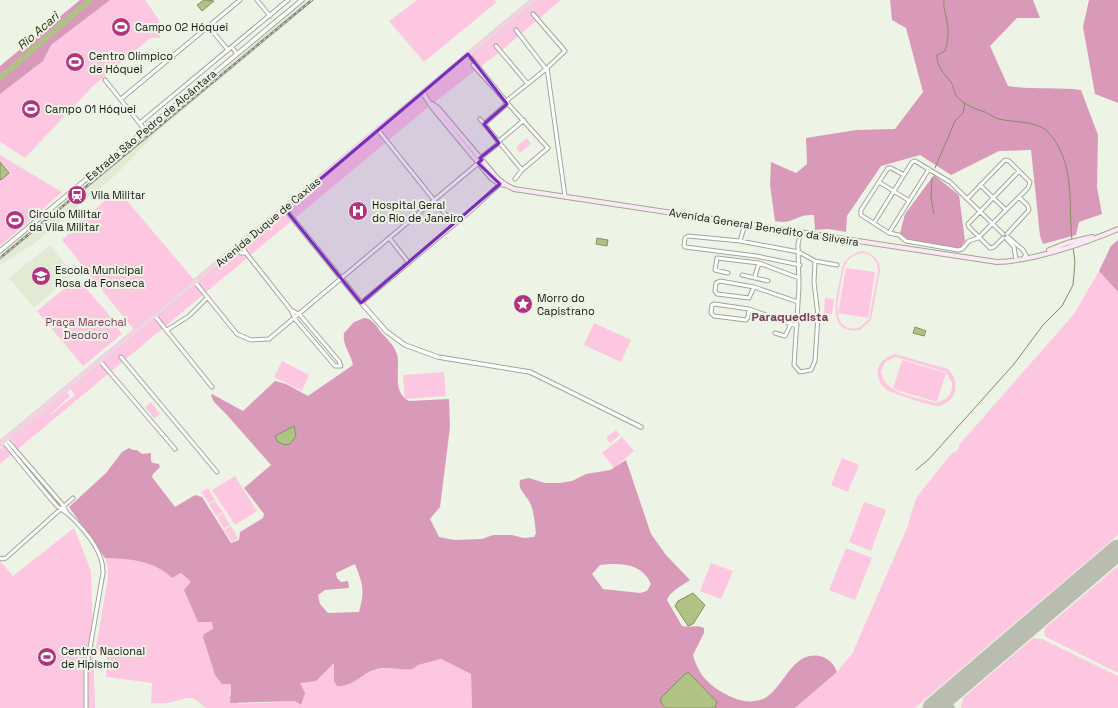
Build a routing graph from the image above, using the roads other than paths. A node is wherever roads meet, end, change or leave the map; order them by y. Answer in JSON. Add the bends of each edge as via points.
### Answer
{"nodes":[{"id":1,"x":240,"y":0,"type":"edge"},
{"id":2,"x":257,"y":0,"type":"edge"},
{"id":3,"x":288,"y":0,"type":"edge"},
{"id":4,"x":302,"y":0,"type":"edge"},
{"id":5,"x":534,"y":0,"type":"edge"},
{"id":6,"x":533,"y":14,"type":"dead end"},
{"id":7,"x":270,"y":16,"type":"junction"},
{"id":8,"x":208,"y":27,"type":"junction"},
{"id":9,"x":516,"y":30,"type":"dead end"},
{"id":10,"x":496,"y":46,"type":"dead end"},
{"id":11,"x":232,"y":47,"type":"junction"},
{"id":12,"x":228,"y":50,"type":"junction"},
{"id":13,"x":136,"y":54,"type":"dead end"},
{"id":14,"x":237,"y":54,"type":"junction"},
{"id":15,"x":468,"y":54,"type":"junction"},
{"id":16,"x":172,"y":57,"type":"junction"},
{"id":17,"x":547,"y":69,"type":"junction"},
{"id":18,"x":105,"y":80,"type":"dead end"},
{"id":19,"x":528,"y":84,"type":"junction"},
{"id":20,"x":423,"y":93,"type":"junction"},
{"id":21,"x":121,"y":100,"type":"junction"},
{"id":22,"x":507,"y":103,"type":"junction"},
{"id":23,"x":480,"y":119,"type":"dead end"},
{"id":24,"x":524,"y":120,"type":"junction"},
{"id":25,"x":140,"y":123,"type":"junction"},
{"id":26,"x":484,"y":124,"type":"junction"},
{"id":27,"x":145,"y":130,"type":"junction"},
{"id":28,"x":378,"y":130,"type":"junction"},
{"id":29,"x":499,"y":142,"type":"junction"},
{"id":30,"x":480,"y":160,"type":"junction"},
{"id":31,"x":929,"y":169,"type":"junction"},
{"id":32,"x":522,"y":170,"type":"junction"},
{"id":33,"x":1019,"y":171,"type":"junction"},
{"id":34,"x":904,"y":175,"type":"junction"},
{"id":35,"x":515,"y":179,"type":"dead end"},
{"id":36,"x":879,"y":182,"type":"junction"},
{"id":37,"x":504,"y":185,"type":"junction"},
{"id":38,"x":980,"y":186,"type":"junction"},
{"id":39,"x":894,"y":191,"type":"junction"},
{"id":40,"x":565,"y":196,"type":"junction"},
{"id":41,"x":1019,"y":197,"type":"junction"},
{"id":42,"x":993,"y":198,"type":"junction"},
{"id":43,"x":967,"y":199,"type":"junction"},
{"id":44,"x":436,"y":200,"type":"junction"},
{"id":45,"x":908,"y":200,"type":"junction"},
{"id":46,"x":285,"y":208,"type":"junction"},
{"id":47,"x":1006,"y":210,"type":"junction"},
{"id":48,"x":980,"y":211,"type":"junction"},
{"id":49,"x":874,"y":223,"type":"junction"},
{"id":50,"x":745,"y":224,"type":"junction"},
{"id":51,"x":992,"y":224,"type":"junction"},
{"id":52,"x":454,"y":225,"type":"junction"},
{"id":53,"x":1118,"y":229,"type":"edge"},
{"id":54,"x":801,"y":232,"type":"junction"},
{"id":55,"x":889,"y":233,"type":"junction"},
{"id":56,"x":1005,"y":236,"type":"junction"},
{"id":57,"x":979,"y":237,"type":"junction"},
{"id":58,"x":390,"y":239,"type":"junction"},
{"id":59,"x":740,"y":241,"type":"junction"},
{"id":60,"x":242,"y":244,"type":"junction"},
{"id":61,"x":237,"y":248,"type":"junction"},
{"id":62,"x":0,"y":251,"type":"edge"},
{"id":63,"x":799,"y":252,"type":"junction"},
{"id":64,"x":246,"y":253,"type":"junction"},
{"id":65,"x":1021,"y":258,"type":"junction"},
{"id":66,"x":815,"y":261,"type":"junction"},
{"id":67,"x":409,"y":263,"type":"junction"},
{"id":68,"x":758,"y":263,"type":"junction"},
{"id":69,"x":800,"y":265,"type":"junction"},
{"id":70,"x":837,"y":265,"type":"dead end"},
{"id":71,"x":728,"y":273,"type":"dead end"},
{"id":72,"x":742,"y":274,"type":"dead end"},
{"id":73,"x":755,"y":276,"type":"junction"},
{"id":74,"x":799,"y":278,"type":"junction"},
{"id":75,"x":340,"y":279,"type":"junction"},
{"id":76,"x":768,"y":281,"type":"dead end"},
{"id":77,"x":195,"y":282,"type":"junction"},
{"id":78,"x":754,"y":287,"type":"junction"},
{"id":79,"x":207,"y":298,"type":"junction"},
{"id":80,"x":798,"y":302,"type":"junction"},
{"id":81,"x":361,"y":303,"type":"junction"},
{"id":82,"x":749,"y":309,"type":"junction"},
{"id":83,"x":291,"y":310,"type":"junction"},
{"id":84,"x":300,"y":315,"type":"junction"},
{"id":85,"x":155,"y":316,"type":"junction"},
{"id":86,"x":295,"y":319,"type":"junction"},
{"id":87,"x":791,"y":324,"type":"junction"},
{"id":88,"x":797,"y":326,"type":"junction"},
{"id":89,"x":167,"y":330,"type":"junction"},
{"id":90,"x":775,"y":333,"type":"dead end"},
{"id":91,"x":321,"y":339,"type":"junction"},
{"id":92,"x":315,"y":343,"type":"junction"},
{"id":93,"x":121,"y":357,"type":"dead end"},
{"id":94,"x":99,"y":360,"type":"junction"},
{"id":95,"x":212,"y":387,"type":"dead end"},
{"id":96,"x":641,"y":427,"type":"dead end"},
{"id":97,"x":3,"y":441,"type":"edge"},
{"id":98,"x":175,"y":449,"type":"dead end"},
{"id":99,"x":217,"y":472,"type":"dead end"},
{"id":100,"x":40,"y":477,"type":"junction"},
{"id":101,"x":36,"y":480,"type":"junction"},
{"id":102,"x":73,"y":498,"type":"dead end"},
{"id":103,"x":64,"y":506,"type":"junction"},
{"id":104,"x":61,"y":510,"type":"junction"},
{"id":105,"x":67,"y":513,"type":"junction"},
{"id":106,"x":0,"y":558,"type":"edge"},
{"id":107,"x":86,"y":708,"type":"edge"}],
"edges":[{"from":1,"to":8,"type":"street"},
{"from":2,"to":7,"type":"street"},
{"from":3,"to":7,"type":"street"},
{"from":4,"to":14,"type":"street","name":"Estrada São Pedro de Alcântara"},
{"from":5,"to":15,"type":"main road","name":"Avenida Duque de Caxias"},
{"from":6,"to":17,"type":"street","via":[[565,49],[564,54]]},
{"from":7,"to":11,"type":"street"},
{"from":8,"to":12,"type":"street"},
{"from":8,"to":16,"type":"street"},
{"from":9,"to":17,"type":"street"},
{"from":10,"to":19,"type":"street"},
{"from":11,"to":12,"type":"street"},
{"from":11,"to":14,"type":"street"},
{"from":12,"to":25,"type":"street"},
{"from":13,"to":16,"type":"street"},
{"from":14,"to":27,"type":"street","name":"Estrada São Pedro de Alcântara"},
{"from":15,"to":20,"type":"main road","name":"Avenida Duque de Caxias"},
{"from":15,"to":22,"type":"street"},
{"from":16,"to":21,"type":"street"},
{"from":17,"to":19,"type":"street"},
{"from":17,"to":40,"type":"street"},
{"from":18,"to":21,"type":"street"},
{"from":19,"to":22,"type":"street"},
{"from":20,"to":28,"type":"main road","name":"Avenida Duque de Caxias"},
{"from":20,"to":30,"type":"main road","via":[[436,105]]},
{"from":21,"to":25,"type":"street"},
{"from":22,"to":24,"type":"street"},
{"from":22,"to":26,"type":"street"},
{"from":23,"to":26,"type":"street"},
{"from":24,"to":29,"type":"street"},
{"from":24,"to":32,"type":"street","via":[[548,148]]},
{"from":25,"to":27,"type":"street"},
{"from":26,"to":29,"type":"street"},
{"from":27,"to":62,"type":"street","name":"Estrada São Pedro de Alcântara"},
{"from":28,"to":44,"type":"street"},
{"from":28,"to":46,"type":"main road","name":"Avenida Duque de Caxias"},
{"from":29,"to":30,"type":"street"},
{"from":29,"to":32,"type":"street"},
{"from":30,"to":37,"type":"main road"},
{"from":30,"to":44,"type":"street"},
{"from":31,"to":34,"type":"street","via":[[914,161]]},
{"from":31,"to":43,"type":"street","via":[[950,182]]},
{"from":31,"to":45,"type":"street"},
{"from":32,"to":35,"type":"street"},
{"from":33,"to":38,"type":"street","via":[[1005,160]]},
{"from":33,"to":41,"type":"street","via":[[1030,183]]},
{"from":33,"to":42,"type":"street"},
{"from":34,"to":36,"type":"street","via":[[889,168]]},
{"from":34,"to":39,"type":"street"},
{"from":36,"to":39,"type":"street"},
{"from":36,"to":49,"type":"street","via":[[860,212]]},
{"from":37,"to":40,"type":"main road","name":"Avenida General Benedito da Silveira"},
{"from":37,"to":52,"type":"street"},
{"from":38,"to":42,"type":"street"},
{"from":38,"to":43,"type":"street"},
{"from":39,"to":45,"type":"street"},
{"from":39,"to":49,"type":"street"},
{"from":40,"to":50,"type":"main road","name":"Avenida General Benedito da Silveira"},
{"from":41,"to":47,"type":"street"},
{"from":41,"to":56,"type":"street","via":[[1029,210]]},
{"from":42,"to":47,"type":"street"},
{"from":42,"to":48,"type":"street"},
{"from":43,"to":48,"type":"street"},
{"from":44,"to":52,"type":"street"},
{"from":44,"to":58,"type":"street"},
{"from":45,"to":55,"type":"street"},
{"from":46,"to":60,"type":"main road","name":"Avenida Duque de Caxias"},
{"from":46,"to":75,"type":"street"},
{"from":47,"to":51,"type":"street"},
{"from":48,"to":51,"type":"street"},
{"from":48,"to":57,"type":"street","via":[[968,224]]},
{"from":49,"to":55,"type":"street"},
{"from":50,"to":54,"type":"main road","name":"Avenida General Benedito da Silveira"},
{"from":50,"to":59,"type":"street"},
{"from":51,"to":56,"type":"street"},
{"from":51,"to":57,"type":"street"},
{"from":52,"to":67,"type":"street"},
{"from":53,"to":65,"type":"main road","name":"Avenida General Benedito da Silveira"},
{"from":54,"to":63,"type":"street","via":[[798,240]]},
{"from":54,"to":65,"type":"main road","name":"Avenida General Benedito da Silveira","via":[[984,261],[1000,262]]},
{"from":55,"to":57,"type":"street","via":[[910,242],[958,250]]},
{"from":56,"to":57,"type":"street","via":[[992,248]]},
{"from":56,"to":65,"type":"street"},
{"from":56,"to":65,"type":"street","via":[[1023,250]]},
{"from":58,"to":67,"type":"street"},
{"from":58,"to":75,"type":"street"},
{"from":59,"to":63,"type":"street"},
{"from":59,"to":69,"type":"street","via":[[688,236],[684,245]]},
{"from":60,"to":61,"type":"main road","name":"Avenida Duque de Caxias"},
{"from":60,"to":64,"type":"street"},
{"from":61,"to":64,"type":"street","via":[[241,253]]},
{"from":61,"to":77,"type":"main road","name":"Avenida Duque de Caxias"},
{"from":63,"to":66,"type":"street"},
{"from":63,"to":69,"type":"street"},
{"from":64,"to":83,"type":"street"},
{"from":66,"to":70,"type":"street"},
{"from":66,"to":88,"type":"street","via":[[814,282],[818,316],[815,361],[811,370],[804,372],[796,370],[794,365]]},
{"from":67,"to":81,"type":"street"},
{"from":68,"to":71,"type":"street","via":[[718,258],[715,270]]},
{"from":68,"to":73,"type":"street"},
{"from":68,"to":74,"type":"street"},
{"from":69,"to":74,"type":"street"},
{"from":72,"to":73,"type":"street"},
{"from":73,"to":76,"type":"street"},
{"from":74,"to":80,"type":"street"},
{"from":75,"to":81,"type":"street"},
{"from":75,"to":84,"type":"street"},
{"from":77,"to":79,"type":"street"},
{"from":77,"to":85,"type":"main road","name":"Avenida Duque de Caxias"},
{"from":78,"to":78,"type":"street","via":[[720,281],[716,283],[715,291],[717,294],[749,298]]},
{"from":78,"to":80,"type":"street"},
{"from":79,"to":86,"type":"street","via":[[244,339],[258,341],[273,337]]},
{"from":79,"to":89,"type":"street","via":[[189,316]]},
{"from":80,"to":88,"type":"street"},
{"from":81,"to":96,"type":"street","via":[[394,338],[421,352],[530,372]]},
{"from":82,"to":82,"type":"street","via":[[714,304],[711,313],[714,316],[746,320]]},
{"from":82,"to":87,"type":"street"},
{"from":83,"to":84,"type":"street"},
{"from":83,"to":86,"type":"street"},
{"from":84,"to":86,"type":"street"},
{"from":84,"to":91,"type":"street"},
{"from":85,"to":89,"type":"street"},
{"from":85,"to":94,"type":"main road","name":"Avenida Duque de Caxias"},
{"from":86,"to":92,"type":"street"},
{"from":87,"to":88,"type":"street"},
{"from":87,"to":90,"type":"street","via":[[785,336]]},
{"from":89,"to":95,"type":"street"},
{"from":91,"to":92,"type":"street"},
{"from":91,"to":92,"type":"street","via":[[340,361],[341,366],[335,366]]},
{"from":93,"to":99,"type":"street"},
{"from":94,"to":97,"type":"main road","name":"Avenida Duque de Caxias"},
{"from":94,"to":98,"type":"street"},
{"from":97,"to":100,"type":"street"},
{"from":97,"to":101,"type":"street"},
{"from":100,"to":101,"type":"street"},
{"from":100,"to":103,"type":"street"},
{"from":101,"to":104,"type":"street"},
{"from":102,"to":103,"type":"street"},
{"from":103,"to":104,"type":"street"},
{"from":103,"to":105,"type":"street"},
{"from":104,"to":105,"type":"street"},
{"from":104,"to":106,"type":"street","via":[[6,558]]},
{"from":105,"to":107,"type":"street","via":[[96,548],[104,567],[86,671]]}]}
